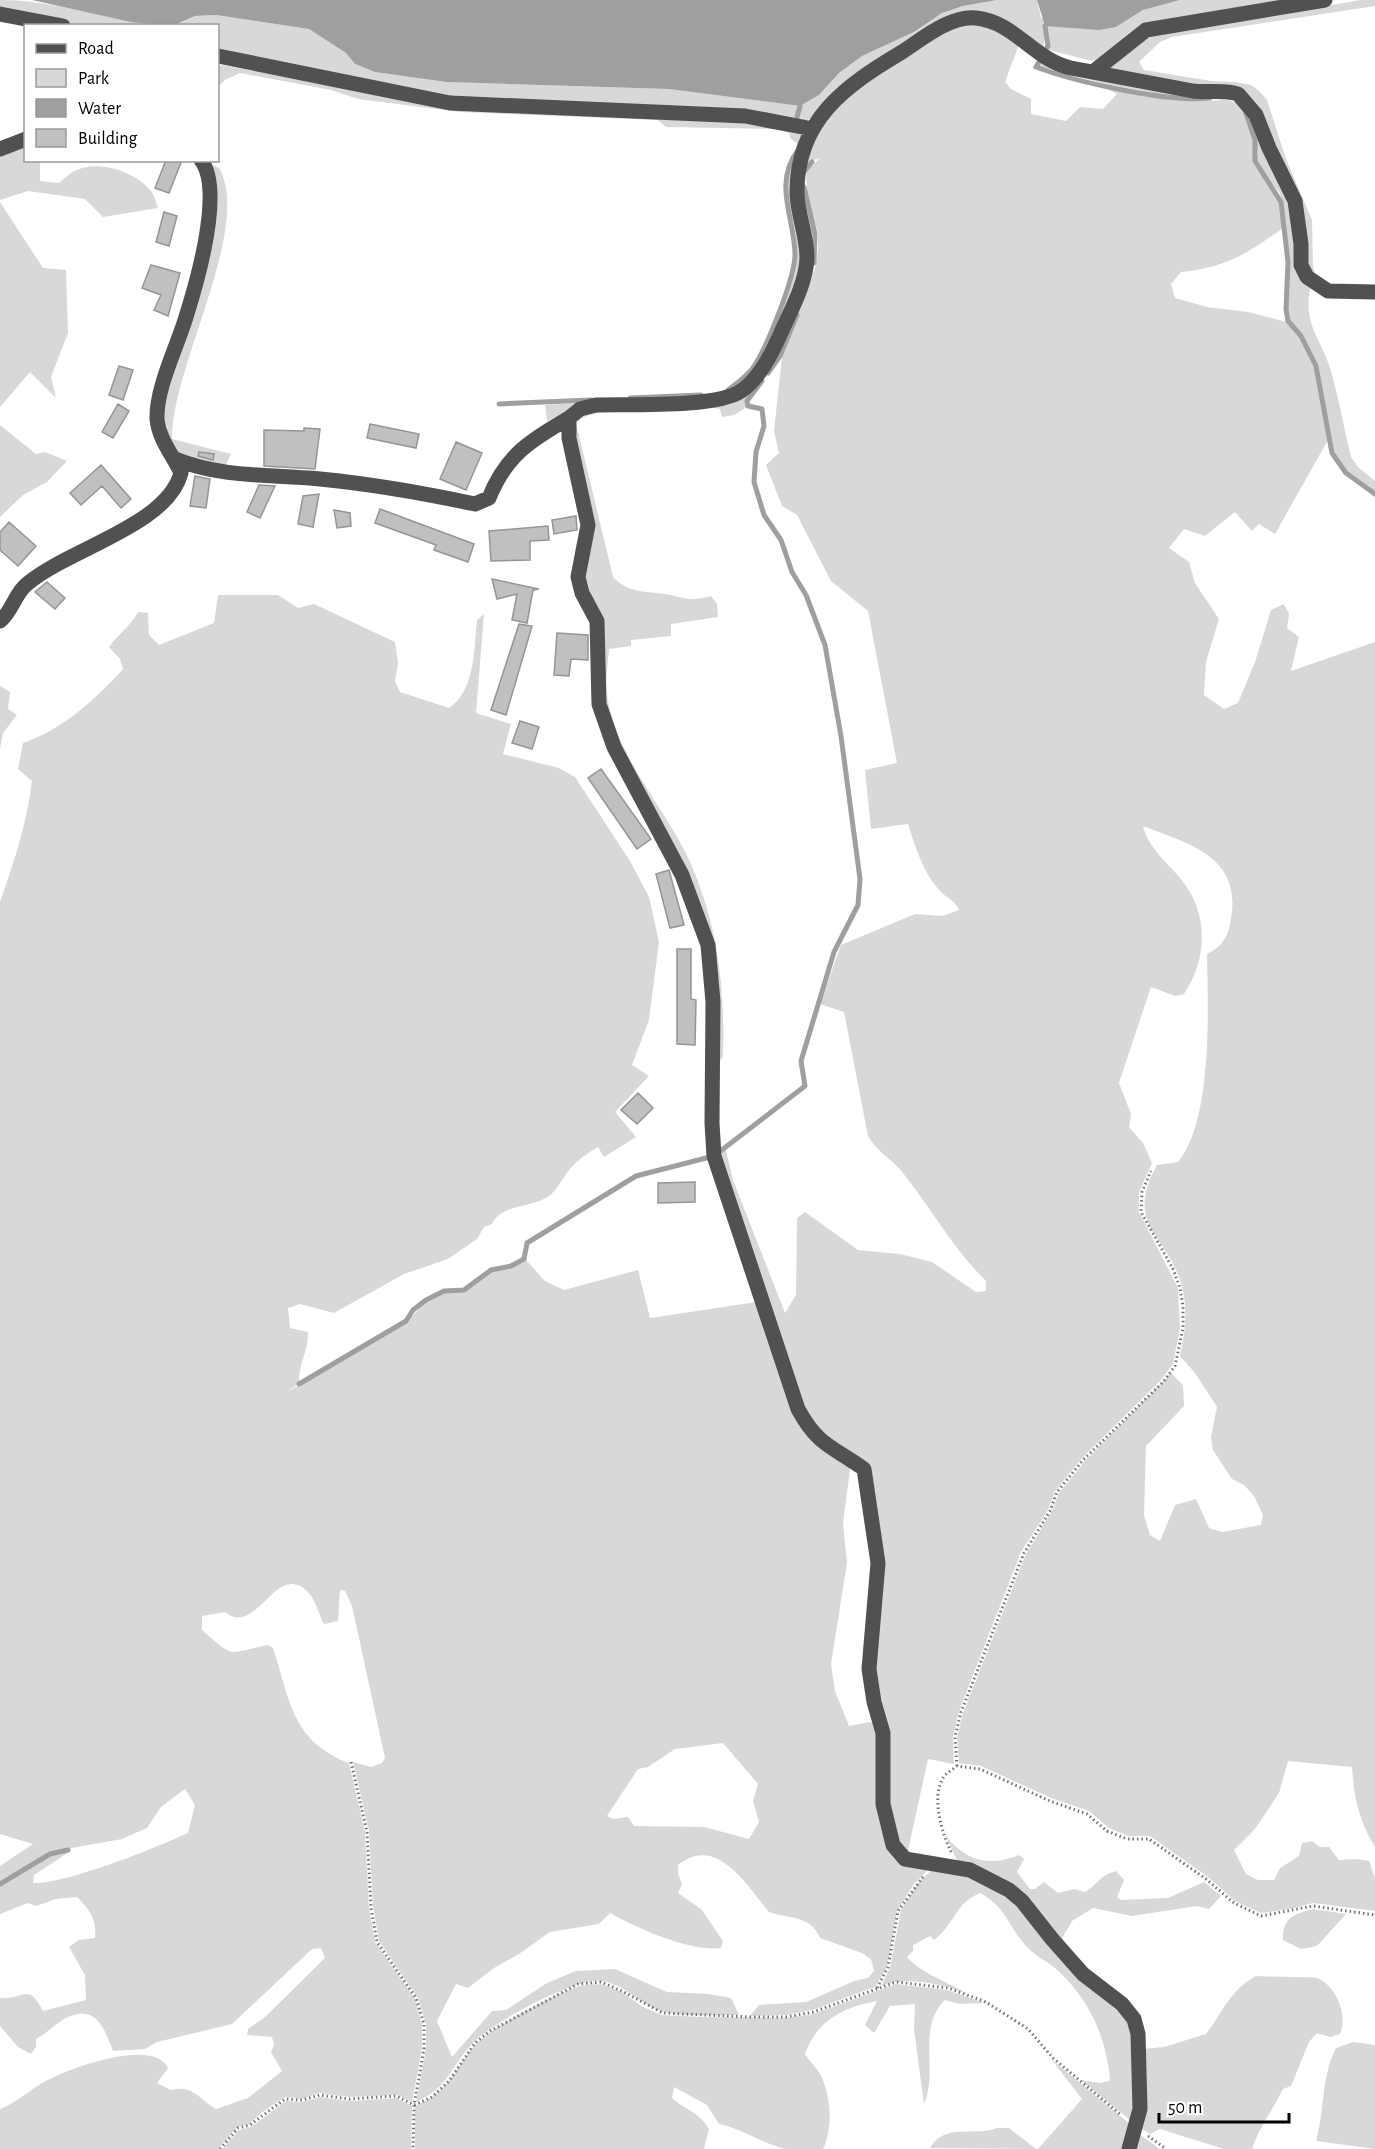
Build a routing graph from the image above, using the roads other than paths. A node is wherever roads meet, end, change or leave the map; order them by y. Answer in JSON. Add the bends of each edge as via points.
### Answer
{"nodes":[{"id":1,"x":1325,"y":0,"type":"edge"},
{"id":2,"x":0,"y":14,"type":"edge"},
{"id":3,"x":52,"y":24,"type":"edge"},
{"id":4,"x":219,"y":56,"type":"edge"},
{"id":5,"x":1093,"y":72,"type":"junction"},
{"id":6,"x":813,"y":129,"type":"junction"},
{"id":7,"x":24,"y":140,"type":"edge"},
{"id":8,"x":0,"y":149,"type":"edge"},
{"id":9,"x":202,"y":162,"type":"edge"},
{"id":10,"x":1375,"y":292,"type":"edge"},
{"id":11,"x":569,"y":418,"type":"junction"},
{"id":12,"x":175,"y":459,"type":"junction"},
{"id":13,"x":0,"y":621,"type":"edge"},
{"id":14,"x":1129,"y":2149,"type":"edge"}],
"edges":[{"from":1,"to":5,"type":"street","via":[[1146,30]]},
{"from":2,"to":3,"type":"street"},
{"from":4,"to":6,"type":"street","via":[[450,103],[745,116]]},
{"from":5,"to":6,"type":"street","via":[[1040,56],[1010,29],[966,18],[937,30],[850,84]]},
{"from":5,"to":10,"type":"street","via":[[1194,91],[1232,92],[1244,98],[1256,115],[1295,201],[1301,236],[1300,265],[1307,277],[1328,291]]},
{"from":6,"to":11,"type":"street","via":[[797,174],[807,258],[804,274],[774,349],[755,377],[729,398],[597,405],[580,409]]},
{"from":7,"to":8,"type":"street"},
{"from":9,"to":12,"type":"street","via":[[210,180],[211,210],[157,417],[160,436]]},
{"from":11,"to":12,"type":"street","via":[[513,456],[497,477],[489,498],[474,504],[370,483],[242,476],[195,468]]},
{"from":11,"to":14,"type":"street","via":[[568,438],[588,525],[578,577],[597,621],[599,704],[615,747],[682,875],[708,945],[713,1002],[714,1156],[798,1409],[822,1444],[838,1450],[864,1469],[878,1563],[869,1670],[873,1702],[883,1733],[886,1823],[893,1845],[905,1859],[957,1867],[992,1879],[1023,1901],[1064,1954],[1134,2019],[1140,2089],[1137,2127]]},
{"from":12,"to":13,"type":"street","via":[[181,473],[178,484],[161,505],[25,585]]}]}
